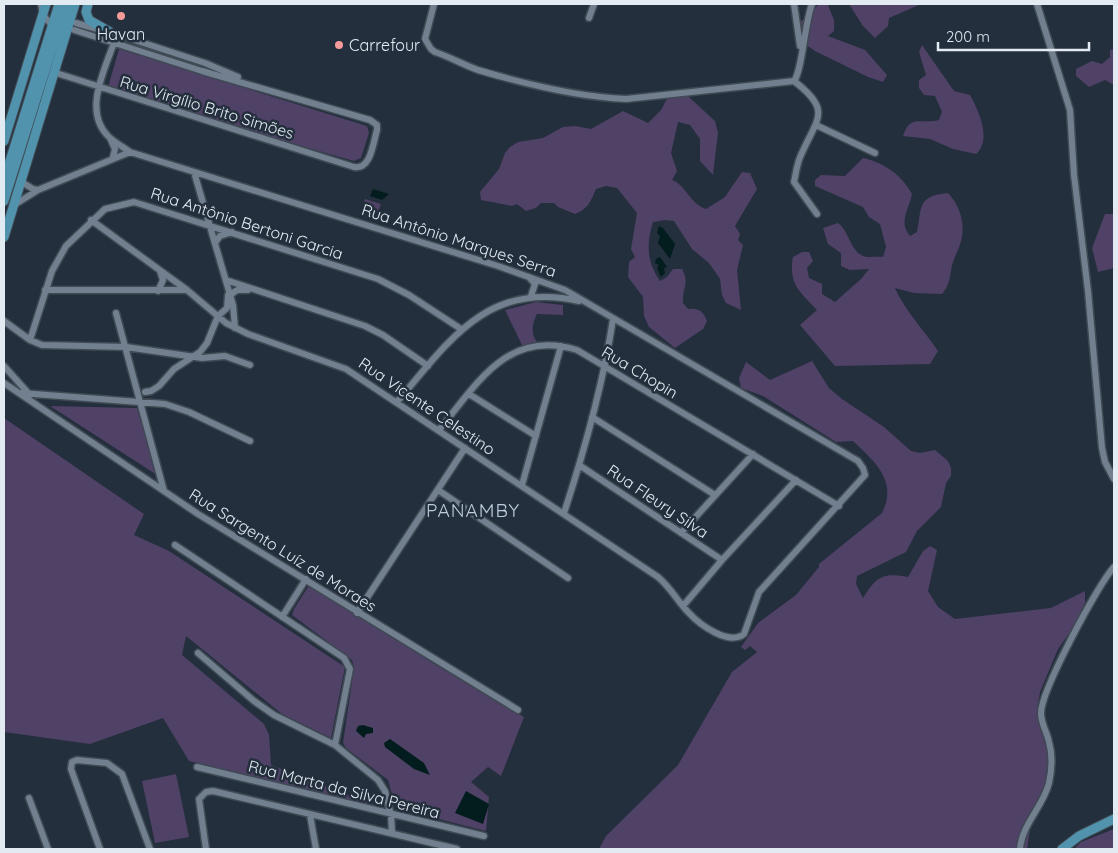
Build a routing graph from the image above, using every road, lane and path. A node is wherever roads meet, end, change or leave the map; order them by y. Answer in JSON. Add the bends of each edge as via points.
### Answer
{"nodes":[{"id":1,"x":59,"y":4,"type":"edge"},
{"id":2,"x":66,"y":4,"type":"edge"},
{"id":3,"x":75,"y":4,"type":"edge"},
{"id":4,"x":88,"y":4,"type":"edge"},
{"id":5,"x":434,"y":4,"type":"edge"},
{"id":6,"x":594,"y":4,"type":"edge"},
{"id":7,"x":794,"y":4,"type":"edge"},
{"id":8,"x":812,"y":4,"type":"edge"},
{"id":9,"x":1037,"y":4,"type":"edge"},
{"id":10,"x":45,"y":11,"type":"edge"},
{"id":11,"x":589,"y":18,"type":"dead end"},
{"id":12,"x":114,"y":33,"type":"junction"},
{"id":13,"x":115,"y":43,"type":"junction"},
{"id":14,"x":142,"y":43,"type":"junction"},
{"id":15,"x":801,"y":52,"type":"junction"},
{"id":16,"x":149,"y":54,"type":"junction"},
{"id":17,"x":53,"y":72,"type":"junction"},
{"id":18,"x":794,"y":81,"type":"junction"},
{"id":19,"x":255,"y":85,"type":"junction"},
{"id":20,"x":99,"y":88,"type":"junction"},
{"id":21,"x":816,"y":126,"type":"junction"},
{"id":22,"x":109,"y":137,"type":"junction"},
{"id":23,"x":4,"y":141,"type":"edge"},
{"id":24,"x":130,"y":152,"type":"junction"},
{"id":25,"x":875,"y":153,"type":"dead end"},
{"id":26,"x":113,"y":158,"type":"junction"},
{"id":27,"x":194,"y":172,"type":"junction"},
{"id":28,"x":4,"y":180,"type":"edge"},
{"id":29,"x":20,"y":181,"type":"junction"},
{"id":30,"x":38,"y":190,"type":"junction"},
{"id":31,"x":4,"y":201,"type":"edge"},
{"id":32,"x":13,"y":205,"type":"junction"},
{"id":33,"x":817,"y":214,"type":"dead end"},
{"id":34,"x":91,"y":220,"type":"junction"},
{"id":35,"x":210,"y":225,"type":"junction"},
{"id":36,"x":232,"y":232,"type":"junction"},
{"id":37,"x":4,"y":237,"type":"edge"},
{"id":38,"x":215,"y":243,"type":"junction"},
{"id":39,"x":160,"y":271,"type":"junction"},
{"id":40,"x":528,"y":276,"type":"junction"},
{"id":41,"x":226,"y":280,"type":"junction"},
{"id":42,"x":45,"y":290,"type":"junction"},
{"id":43,"x":187,"y":290,"type":"junction"},
{"id":44,"x":158,"y":291,"type":"junction"},
{"id":45,"x":260,"y":291,"type":"junction"},
{"id":46,"x":229,"y":293,"type":"junction"},
{"id":47,"x":532,"y":296,"type":"junction"},
{"id":48,"x":586,"y":302,"type":"junction"},
{"id":49,"x":116,"y":313,"type":"dead end"},
{"id":50,"x":218,"y":316,"type":"junction"},
{"id":51,"x":613,"y":319,"type":"junction"},
{"id":52,"x":4,"y":322,"type":"edge"},
{"id":53,"x":235,"y":328,"type":"junction"},
{"id":54,"x":461,"y":329,"type":"junction"},
{"id":55,"x":30,"y":340,"type":"junction"},
{"id":56,"x":561,"y":346,"type":"junction"},
{"id":57,"x":126,"y":347,"type":"junction"},
{"id":58,"x":191,"y":356,"type":"junction"},
{"id":59,"x":250,"y":365,"type":"dead end"},
{"id":60,"x":428,"y":366,"type":"junction"},
{"id":61,"x":5,"y":367,"type":"edge"},
{"id":62,"x":606,"y":367,"type":"junction"},
{"id":63,"x":4,"y":381,"type":"edge"},
{"id":64,"x":17,"y":392,"type":"junction"},
{"id":65,"x":145,"y":392,"type":"dead end"},
{"id":66,"x":29,"y":394,"type":"junction"},
{"id":67,"x":469,"y":394,"type":"junction"},
{"id":68,"x":52,"y":396,"type":"junction"},
{"id":69,"x":397,"y":402,"type":"junction"},
{"id":70,"x":142,"y":404,"type":"junction"},
{"id":71,"x":41,"y":407,"type":"junction"},
{"id":72,"x":592,"y":417,"type":"junction"},
{"id":73,"x":439,"y":430,"type":"junction"},
{"id":74,"x":536,"y":436,"type":"junction"},
{"id":75,"x":250,"y":441,"type":"dead end"},
{"id":76,"x":465,"y":448,"type":"junction"},
{"id":77,"x":753,"y":454,"type":"junction"},
{"id":78,"x":579,"y":465,"type":"junction"},
{"id":79,"x":1114,"y":479,"type":"edge"},
{"id":80,"x":796,"y":480,"type":"junction"},
{"id":81,"x":522,"y":485,"type":"junction"},
{"id":82,"x":438,"y":490,"type":"junction"},
{"id":83,"x":164,"y":491,"type":"junction"},
{"id":84,"x":715,"y":495,"type":"junction"},
{"id":85,"x":839,"y":506,"type":"junction"},
{"id":86,"x":564,"y":513,"type":"junction"},
{"id":87,"x":681,"y":533,"type":"junction"},
{"id":88,"x":175,"y":545,"type":"dead end"},
{"id":89,"x":722,"y":560,"type":"junction"},
{"id":90,"x":1114,"y":567,"type":"edge"},
{"id":91,"x":568,"y":578,"type":"dead end"},
{"id":92,"x":306,"y":579,"type":"junction"},
{"id":93,"x":683,"y":606,"type":"junction"},
{"id":94,"x":358,"y":613,"type":"junction"},
{"id":95,"x":282,"y":617,"type":"junction"},
{"id":96,"x":198,"y":653,"type":"dead end"},
{"id":97,"x":518,"y":710,"type":"dead end"},
{"id":98,"x":335,"y":745,"type":"junction"},
{"id":99,"x":198,"y":767,"type":"dead end"},
{"id":100,"x":29,"y":798,"type":"dead end"},
{"id":101,"x":310,"y":815,"type":"junction"},
{"id":102,"x":391,"y":815,"type":"junction"},
{"id":103,"x":1114,"y":819,"type":"edge"},
{"id":104,"x":392,"y":832,"type":"junction"},
{"id":105,"x":484,"y":836,"type":"dead end"},
{"id":106,"x":431,"y":846,"type":"edge"},
{"id":107,"x":48,"y":849,"type":"edge"},
{"id":108,"x":100,"y":849,"type":"edge"},
{"id":109,"x":150,"y":849,"type":"edge"},
{"id":110,"x":206,"y":849,"type":"edge"},
{"id":111,"x":316,"y":849,"type":"edge"},
{"id":112,"x":458,"y":849,"type":"edge"},
{"id":113,"x":1020,"y":849,"type":"edge"},
{"id":114,"x":1062,"y":849,"type":"edge"}],
"edges":[{"from":1,"to":28,"type":"main road"},
{"from":2,"to":31,"type":"main road"},
{"from":3,"to":17,"type":"main road"},
{"from":4,"to":12,"type":"main road","via":[[89,20]]},
{"from":5,"to":18,"type":"street","via":[[425,39],[431,49],[476,69],[551,88],[599,97],[626,98]]},
{"from":6,"to":11,"type":"street"},
{"from":7,"to":15,"type":"street"},
{"from":8,"to":15,"type":"street"},
{"from":9,"to":79,"type":"street","via":[[1070,110],[1102,448]]},
{"from":10,"to":23,"type":"main road"},
{"from":12,"to":13,"type":"street","name":"Rua Antônio Marques Serra"},
{"from":12,"to":13,"type":"street","via":[[75,26]]},
{"from":12,"to":14,"type":"street"},
{"from":13,"to":16,"type":"street"},
{"from":13,"to":20,"type":"street","name":"Rua Antônio Marques Serra"},
{"from":14,"to":16,"type":"street"},
{"from":14,"to":19,"type":"street","via":[[205,63]]},
{"from":15,"to":18,"type":"street","via":[[799,72]]},
{"from":16,"to":19,"type":"street"},
{"from":17,"to":20,"type":"street","name":"Rua Virgílio Brito Simões"},
{"from":17,"to":29,"type":"main road"},
{"from":18,"to":21,"type":"street","via":[[815,101],[818,113]]},
{"from":19,"to":20,"type":"street","name":"Rua Virgílio Brito Simões","via":[[370,120],[377,130],[367,163],[354,167]]},
{"from":20,"to":22,"type":"street","name":"Rua Antônio Marques Serra","via":[[96,111],[100,125]]},
{"from":21,"to":25,"type":"street"},
{"from":21,"to":33,"type":"street","via":[[801,154],[794,182]]},
{"from":22,"to":24,"type":"street","name":"Rua Antônio Marques Serra"},
{"from":22,"to":26,"type":"street","via":[[114,149]]},
{"from":24,"to":26,"type":"street"},
{"from":24,"to":27,"type":"street","name":"Rua Antônio Marques Serra"},
{"from":26,"to":30,"type":"street"},
{"from":27,"to":35,"type":"street"},
{"from":27,"to":40,"type":"street","name":"Rua Antônio Marques Serra"},
{"from":29,"to":30,"type":"street"},
{"from":29,"to":32,"type":"main road"},
{"from":30,"to":32,"type":"street"},
{"from":32,"to":37,"type":"main road"},
{"from":34,"to":35,"type":"street","name":"Rua Antônio Bertoni Garcia","via":[[104,209],[134,202]]},
{"from":34,"to":39,"type":"street","name":"Rua Vicente Celestino"},
{"from":34,"to":42,"type":"street","name":"Rua Antônio Bertoni Garcia","via":[[61,253]]},
{"from":35,"to":36,"type":"street","name":"Rua Antônio Bertoni Garcia"},
{"from":35,"to":38,"type":"street"},
{"from":36,"to":38,"type":"street","via":[[220,236]]},
{"from":36,"to":54,"type":"street","name":"Rua Antônio Bertoni Garcia","via":[[378,279]]},
{"from":38,"to":41,"type":"street"},
{"from":39,"to":43,"type":"street","name":"Rua Vicente Celestino"},
{"from":39,"to":44,"type":"street","via":[[163,280]]},
{"from":40,"to":47,"type":"street","via":[[535,284]]},
{"from":40,"to":48,"type":"street","name":"Rua Antônio Marques Serra"},
{"from":41,"to":45,"type":"street"},
{"from":41,"to":46,"type":"street"},
{"from":42,"to":44,"type":"street"},
{"from":42,"to":55,"type":"street","name":"Rua Antônio Bertoni Garcia"},
{"from":43,"to":44,"type":"street"},
{"from":43,"to":50,"type":"street","name":"Rua Vicente Celestino"},
{"from":45,"to":46,"type":"street","via":[[242,289]]},
{"from":45,"to":60,"type":"street","via":[[366,326]]},
{"from":46,"to":50,"type":"street","via":[[227,308]]},
{"from":46,"to":53,"type":"street"},
{"from":47,"to":48,"type":"street"},
{"from":47,"to":54,"type":"street","via":[[490,310]]},
{"from":48,"to":51,"type":"street","name":"Rua Antônio Marques Serra"},
{"from":49,"to":57,"type":"street"},
{"from":50,"to":53,"type":"street","name":"Rua Vicente Celestino"},
{"from":50,"to":58,"type":"street","via":[[207,343],[200,352]]},
{"from":51,"to":62,"type":"street"},
{"from":51,"to":85,"type":"street","name":"Rua Antônio Marques Serra","via":[[858,461],[865,472],[863,478]]},
{"from":52,"to":55,"type":"street"},
{"from":53,"to":69,"type":"street","name":"Rua Vicente Celestino","via":[[346,369]]},
{"from":54,"to":60,"type":"street"},
{"from":55,"to":57,"type":"street","via":[[42,345]]},
{"from":56,"to":62,"type":"street","name":"Rua Chopin","via":[[576,350]]},
{"from":56,"to":67,"type":"street","name":"Rua Chopin","via":[[537,345],[509,355],[495,364]]},
{"from":56,"to":74,"type":"street"},
{"from":57,"to":58,"type":"street"},
{"from":57,"to":70,"type":"street"},
{"from":58,"to":59,"type":"street","via":[[225,356]]},
{"from":58,"to":65,"type":"street","via":[[159,386]]},
{"from":60,"to":69,"type":"street"},
{"from":61,"to":63,"type":"street","via":[[7,376]]},
{"from":61,"to":66,"type":"street","name":"Rua Sargento Luíz de Moraes"},
{"from":62,"to":72,"type":"street"},
{"from":62,"to":77,"type":"street","name":"Rua Chopin"},
{"from":63,"to":64,"type":"street","name":"Rua Sargento Luíz de Moraes"},
{"from":64,"to":66,"type":"street"},
{"from":64,"to":71,"type":"street","name":"Rua Sargento Luíz de Moraes"},
{"from":66,"to":68,"type":"street"},
{"from":66,"to":71,"type":"street","name":"Rua Sargento Luíz de Moraes"},
{"from":67,"to":73,"type":"street","name":"Rua Chopin"},
{"from":67,"to":74,"type":"street"},
{"from":68,"to":70,"type":"street"},
{"from":68,"to":71,"type":"street"},
{"from":69,"to":73,"type":"street","name":"Rua Vicente Celestino"},
{"from":70,"to":75,"type":"street","via":[[177,407]]},
{"from":70,"to":83,"type":"street"},
{"from":71,"to":83,"type":"street","name":"Rua Sargento Luíz de Moraes"},
{"from":72,"to":78,"type":"street"},
{"from":72,"to":84,"type":"street"},
{"from":73,"to":76,"type":"street","name":"Rua Vicente Celestino"},
{"from":74,"to":81,"type":"street"},
{"from":76,"to":81,"type":"street","name":"Rua Vicente Celestino"},
{"from":76,"to":82,"type":"street"},
{"from":77,"to":80,"type":"street","name":"Rua Chopin"},
{"from":77,"to":84,"type":"street"},
{"from":78,"to":86,"type":"street"},
{"from":78,"to":87,"type":"street","name":"Rua Fleury Silva"},
{"from":80,"to":85,"type":"street","name":"Rua Chopin"},
{"from":80,"to":89,"type":"street"},
{"from":81,"to":86,"type":"street","name":"Rua Vicente Celestino"},
{"from":82,"to":91,"type":"street"},
{"from":82,"to":94,"type":"street"},
{"from":83,"to":92,"type":"street","name":"Rua Sargento Luíz de Moraes"},
{"from":84,"to":87,"type":"street"},
{"from":85,"to":93,"type":"street","name":"Rua Vicente Celestino","via":[[759,592],[748,628],[741,637],[732,639],[724,636],[696,620]]},
{"from":86,"to":93,"type":"street","name":"Rua Vicente Celestino","via":[[658,577]]},
{"from":87,"to":89,"type":"street","name":"Rua Fleury Silva"},
{"from":88,"to":95,"type":"street"},
{"from":89,"to":93,"type":"street"},
{"from":90,"to":113,"type":"street","via":[[1072,639],[1044,699],[1041,720],[1049,741],[1052,765],[1048,786],[1025,830]]},
{"from":92,"to":94,"type":"street","name":"Rua Sargento Luíz de Moraes"},
{"from":92,"to":95,"type":"street"},
{"from":94,"to":97,"type":"street","name":"Rua Sargento Luíz de Moraes"},
{"from":95,"to":98,"type":"street","via":[[344,658],[350,666]]},
{"from":96,"to":98,"type":"street","via":[[254,702]]},
{"from":98,"to":102,"type":"street","via":[[382,785]]},
{"from":99,"to":102,"type":"street","name":"Rua Marta da Silva Pereira"},
{"from":100,"to":107,"type":"street"},
{"from":101,"to":104,"type":"street","name":"Rua Marta da Silva Pereira"},
{"from":101,"to":110,"type":"street","name":"Rua Marta da Silva Pereira","via":[[214,791],[199,799]]},
{"from":101,"to":111,"type":"street"},
{"from":102,"to":104,"type":"street"},
{"from":102,"to":105,"type":"street","name":"Rua Marta da Silva Pereira"},
{"from":103,"to":114,"type":"main road","via":[[1079,836]]},
{"from":104,"to":106,"type":"street","name":"Rua Marta da Silva Pereira"},
{"from":106,"to":112,"type":"street","name":"Rua Marta da Silva Pereira"},
{"from":108,"to":109,"type":"street","via":[[71,769],[72,762],[77,760],[107,763],[122,774]]}]}
